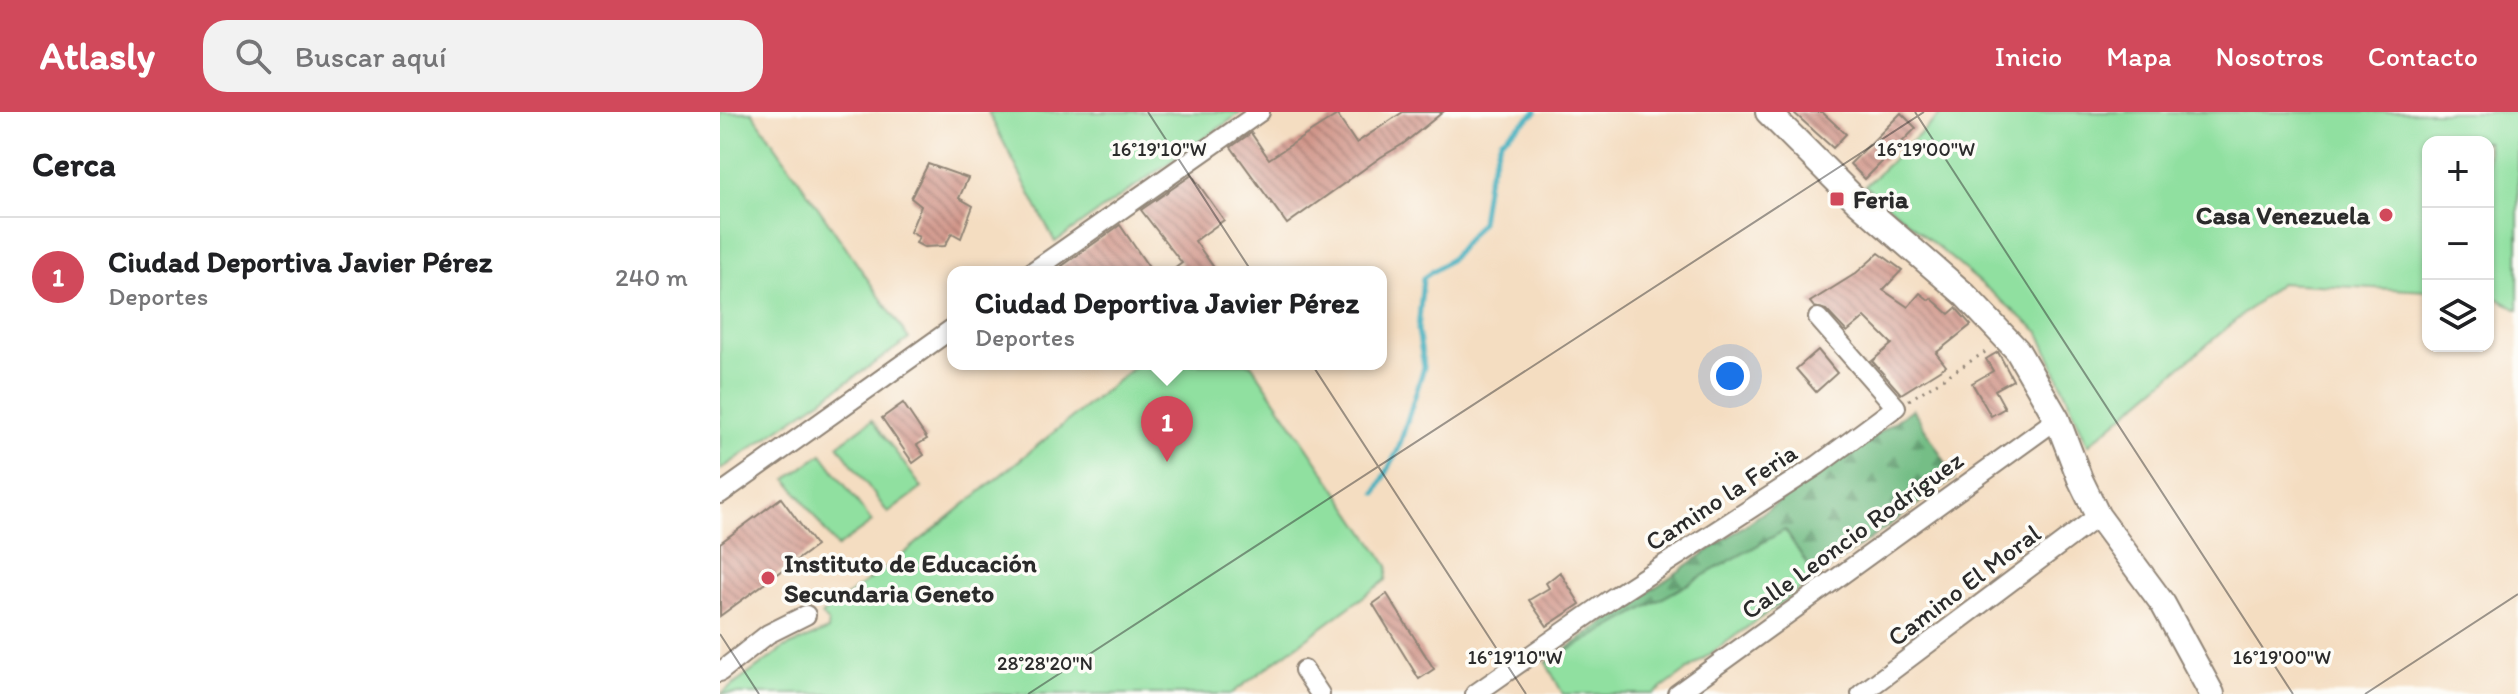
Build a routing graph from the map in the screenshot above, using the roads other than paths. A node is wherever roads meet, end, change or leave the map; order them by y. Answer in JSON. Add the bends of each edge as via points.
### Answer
{"nodes":[{"id":1,"x":1260,"y":112,"type":"edge"},
{"id":2,"x":1768,"y":112,"type":"edge"},
{"id":3,"x":1041,"y":266,"type":"edge"},
{"id":4,"x":1818,"y":318,"type":"dead end"},
{"id":5,"x":947,"y":332,"type":"edge"},
{"id":6,"x":2057,"y":419,"type":"junction"},
{"id":7,"x":720,"y":494,"type":"edge"},
{"id":8,"x":2098,"y":516,"type":"junction"},
{"id":9,"x":806,"y":615,"type":"dead end"},
{"id":10,"x":1304,"y":670,"type":"dead end"},
{"id":11,"x":720,"y":672,"type":"edge"},
{"id":12,"x":1320,"y":694,"type":"edge"},
{"id":13,"x":1475,"y":694,"type":"edge"},
{"id":14,"x":1677,"y":694,"type":"edge"},
{"id":15,"x":1861,"y":694,"type":"edge"},
{"id":16,"x":2212,"y":694,"type":"edge"}],
"edges":[{"from":1,"to":3,"type":"street"},
{"from":2,"to":6,"type":"main road","via":[[2007,338]]},
{"from":4,"to":13,"type":"street","name":"Camino la Feria","via":[[1896,407]]},
{"from":5,"to":7,"type":"street"},
{"from":6,"to":8,"type":"main road"},
{"from":6,"to":14,"type":"street","name":"Calle Leoncio Rodríguez"},
{"from":8,"to":15,"type":"street","name":"Camino El Moral"},
{"from":8,"to":16,"type":"main road","via":[[2163,604]]},
{"from":9,"to":11,"type":"street","via":[[768,634]]},
{"from":10,"to":12,"type":"street"}]}
